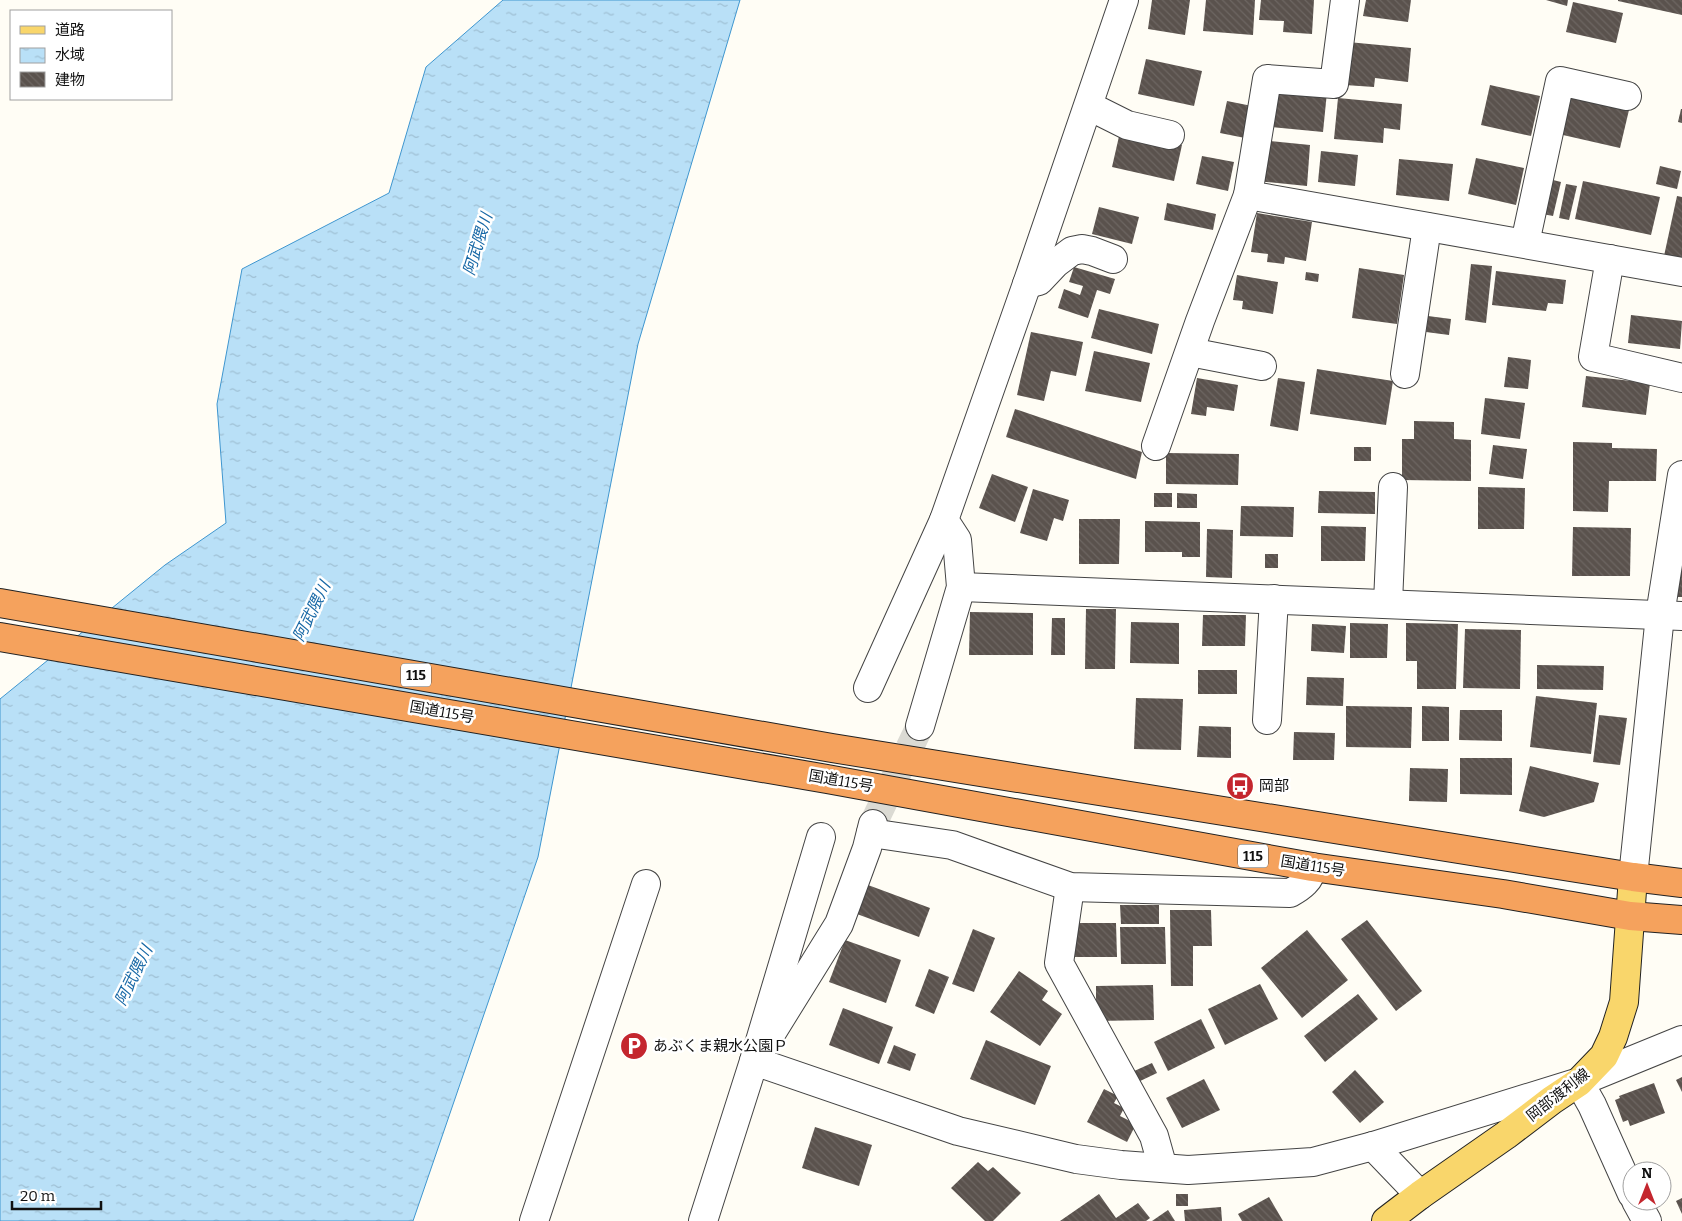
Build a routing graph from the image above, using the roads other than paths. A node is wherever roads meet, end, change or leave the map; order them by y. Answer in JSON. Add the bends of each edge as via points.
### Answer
{"nodes":[{"id":1,"x":1124,"y":0,"type":"edge"},
{"id":2,"x":1345,"y":0,"type":"edge"},
{"id":3,"x":1627,"y":96,"type":"dead end"},
{"id":4,"x":1089,"y":106,"type":"junction"},
{"id":5,"x":1170,"y":135,"type":"dead end"},
{"id":6,"x":1248,"y":196,"type":"junction"},
{"id":7,"x":1427,"y":226,"type":"junction"},
{"id":8,"x":1524,"y":243,"type":"junction"},
{"id":9,"x":1113,"y":258,"type":"dead end"},
{"id":10,"x":1610,"y":258,"type":"junction"},
{"id":11,"x":1682,"y":272,"type":"edge"},
{"id":12,"x":1027,"y":284,"type":"junction"},
{"id":13,"x":1190,"y":352,"type":"junction"},
{"id":14,"x":1262,"y":366,"type":"dead end"},
{"id":15,"x":1405,"y":374,"type":"dead end"},
{"id":16,"x":1682,"y":378,"type":"edge"},
{"id":17,"x":1156,"y":446,"type":"dead end"},
{"id":18,"x":1682,"y":475,"type":"edge"},
{"id":19,"x":1394,"y":487,"type":"dead end"},
{"id":20,"x":944,"y":520,"type":"junction"},
{"id":21,"x":961,"y":587,"type":"junction"},
{"id":22,"x":1274,"y":599,"type":"junction"},
{"id":23,"x":0,"y":603,"type":"edge"},
{"id":24,"x":1388,"y":603,"type":"junction"},
{"id":25,"x":1671,"y":615,"type":"edge"},
{"id":26,"x":0,"y":637,"type":"edge"},
{"id":27,"x":868,"y":688,"type":"dead end"},
{"id":28,"x":1268,"y":720,"type":"dead end"},
{"id":29,"x":920,"y":726,"type":"tunnel mouth"},
{"id":30,"x":821,"y":837,"type":"dead end"},
{"id":31,"x":1312,"y":867,"type":"junction"},
{"id":32,"x":1633,"y":877,"type":"junction"},
{"id":33,"x":1682,"y":883,"type":"edge"},
{"id":34,"x":646,"y":884,"type":"dead end"},
{"id":35,"x":1070,"y":886,"type":"junction"},
{"id":36,"x":1630,"y":916,"type":"junction"},
{"id":37,"x":1682,"y":920,"type":"edge"},
{"id":38,"x":1682,"y":1040,"type":"edge"},
{"id":39,"x":754,"y":1061,"type":"junction"},
{"id":40,"x":1579,"y":1082,"type":"junction"},
{"id":41,"x":1374,"y":1146,"type":"junction"},
{"id":42,"x":1163,"y":1168,"type":"junction"},
{"id":43,"x":1622,"y":1172,"type":"edge"},
{"id":44,"x":1420,"y":1195,"type":"junction"},
{"id":45,"x":534,"y":1221,"type":"edge"},
{"id":46,"x":703,"y":1221,"type":"edge"},
{"id":47,"x":1386,"y":1221,"type":"edge"}],
"edges":[{"from":1,"to":4,"type":"street"},
{"from":2,"to":6,"type":"street","via":[[1334,84],[1267,79]]},
{"from":3,"to":8,"type":"street","via":[[1560,81]]},
{"from":4,"to":5,"type":"street","via":[[1127,125]]},
{"from":4,"to":12,"type":"street"},
{"from":6,"to":7,"type":"street"},
{"from":6,"to":13,"type":"street"},
{"from":7,"to":8,"type":"street"},
{"from":7,"to":15,"type":"street"},
{"from":8,"to":10,"type":"street"},
{"from":9,"to":12,"type":"street","via":[[1082,249],[1072,251],[1039,281]]},
{"from":10,"to":11,"type":"street"},
{"from":10,"to":16,"type":"street","via":[[1593,357]]},
{"from":12,"to":20,"type":"street"},
{"from":13,"to":14,"type":"street"},
{"from":13,"to":17,"type":"street"},
{"from":18,"to":25,"type":"street"},
{"from":19,"to":24,"type":"street"},
{"from":20,"to":21,"type":"street","via":[[957,540]]},
{"from":20,"to":27,"type":"street"},
{"from":21,"to":22,"type":"street"},
{"from":21,"to":29,"type":"street"},
{"from":22,"to":24,"type":"street"},
{"from":22,"to":28,"type":"street"},
{"from":23,"to":32,"type":"highway","name":"国道115号","number":"115","via":[[832,748]]},
{"from":24,"to":25,"type":"street"},
{"from":25,"to":32,"type":"street"},
{"from":26,"to":31,"type":"highway","name":"国道115号","number":"115","via":[[827,779]]},
{"from":30,"to":39,"type":"street"},
{"from":31,"to":35,"type":"street","via":[[1307,881],[1290,894]]},
{"from":31,"to":36,"type":"highway","name":"国道115号","number":"115"},
{"from":32,"to":33,"type":"highway","name":"国道115号","number":"115"},
{"from":32,"to":36,"type":"main road","name":"岡部渡利線"},
{"from":34,"to":45,"type":"street"},
{"from":35,"to":39,"type":"street","via":[[952,845],[872,828],[839,924]]},
{"from":35,"to":42,"type":"street","via":[[1059,963],[1154,1136]]},
{"from":36,"to":37,"type":"highway","name":"国道115号","number":"115"},
{"from":36,"to":40,"type":"main road","name":"岡部渡利線","via":[[1624,1002],[1604,1056]]},
{"from":38,"to":40,"type":"street"},
{"from":39,"to":42,"type":"street","via":[[958,1131],[1076,1159]]},
{"from":39,"to":46,"type":"street"},
{"from":40,"to":41,"type":"street"},
{"from":40,"to":43,"type":"street"},
{"from":40,"to":44,"type":"main road","name":"岡部渡利線"},
{"from":41,"to":42,"type":"street","via":[[1313,1162],[1188,1170]]},
{"from":41,"to":44,"type":"street"},
{"from":44,"to":47,"type":"main road","name":"岡部渡利線"}]}
